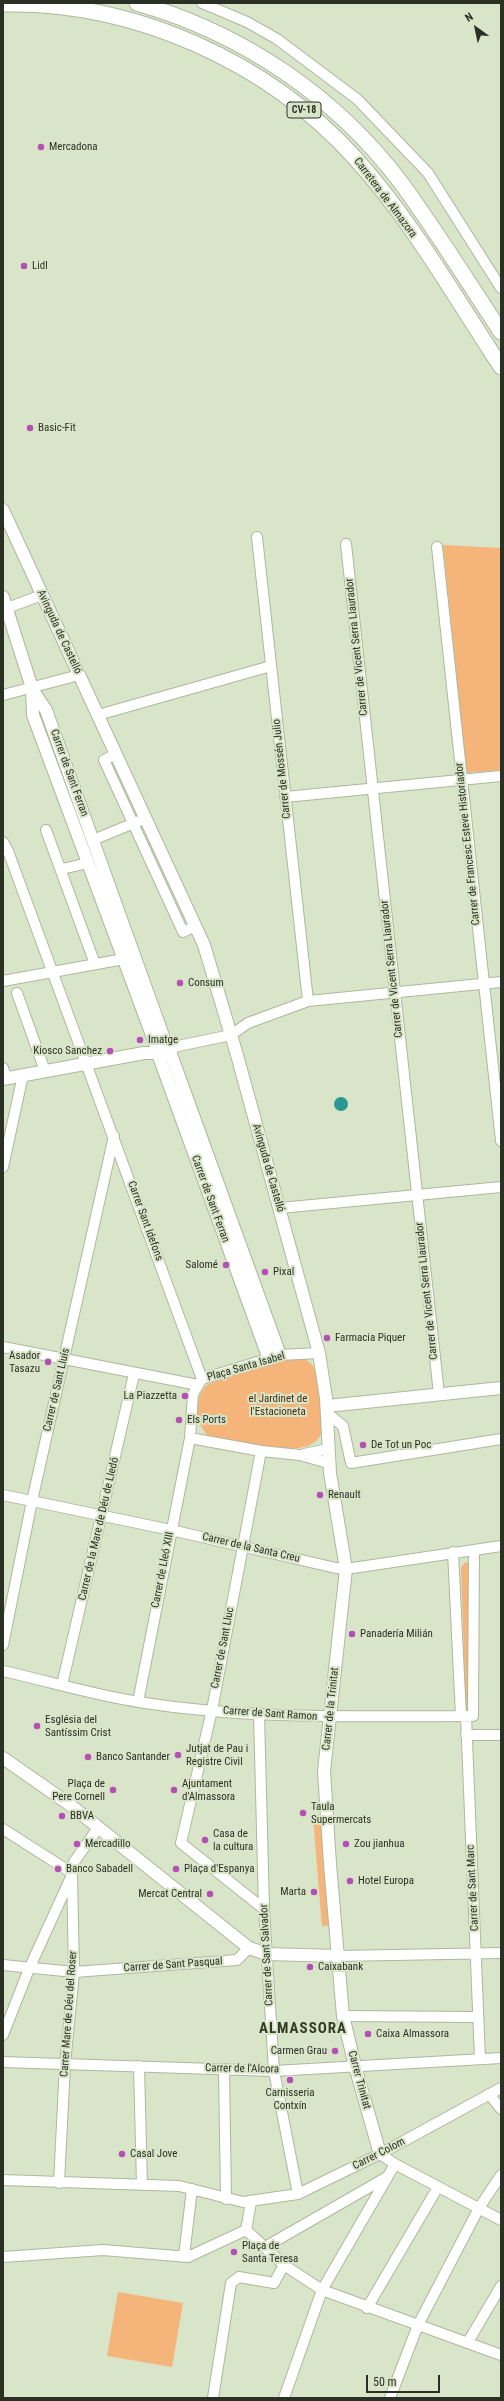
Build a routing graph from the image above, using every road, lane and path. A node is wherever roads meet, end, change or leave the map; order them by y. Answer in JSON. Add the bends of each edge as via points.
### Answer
{"nodes":[{"id":1,"x":137,"y":3,"type":"edge"},
{"id":2,"x":202,"y":3,"type":"edge"},
{"id":3,"x":3,"y":4,"type":"edge"},
{"id":4,"x":501,"y":288,"type":"edge"},
{"id":5,"x":501,"y":332,"type":"edge"},
{"id":6,"x":501,"y":368,"type":"edge"},
{"id":7,"x":3,"y":510,"type":"edge"},
{"id":8,"x":257,"y":537,"type":"dead end"},
{"id":9,"x":346,"y":544,"type":"dead end"},
{"id":10,"x":437,"y":547,"type":"dead end"},
{"id":11,"x":42,"y":595,"type":"junction"},
{"id":12,"x":5,"y":603,"type":"edge"},
{"id":13,"x":271,"y":666,"type":"junction"},
{"id":14,"x":79,"y":675,"type":"junction"},
{"id":15,"x":32,"y":688,"type":"junction"},
{"id":16,"x":3,"y":695,"type":"edge"},
{"id":17,"x":98,"y":715,"type":"junction"},
{"id":18,"x":116,"y":754,"type":"junction"},
{"id":19,"x":501,"y":776,"type":"edge"},
{"id":20,"x":462,"y":780,"type":"junction"},
{"id":21,"x":373,"y":789,"type":"junction"},
{"id":22,"x":285,"y":797,"type":"junction"},
{"id":23,"x":146,"y":819,"type":"junction"},
{"id":24,"x":134,"y":824,"type":"junction"},
{"id":25,"x":46,"y":830,"type":"dead end"},
{"id":26,"x":93,"y":840,"type":"junction"},
{"id":27,"x":3,"y":842,"type":"edge"},
{"id":28,"x":100,"y":860,"type":"junction"},
{"id":29,"x":88,"y":863,"type":"junction"},
{"id":30,"x":62,"y":869,"type":"junction"},
{"id":31,"x":195,"y":926,"type":"junction"},
{"id":32,"x":130,"y":958,"type":"junction"},
{"id":33,"x":95,"y":964,"type":"junction"},
{"id":34,"x":53,"y":972,"type":"junction"},
{"id":35,"x":3,"y":981,"type":"edge"},
{"id":36,"x":501,"y":982,"type":"edge"},
{"id":37,"x":483,"y":984,"type":"junction"},
{"id":38,"x":395,"y":992,"type":"junction"},
{"id":39,"x":17,"y":993,"type":"dead end"},
{"id":40,"x":308,"y":1001,"type":"junction"},
{"id":41,"x":231,"y":1035,"type":"junction"},
{"id":42,"x":164,"y":1048,"type":"junction"},
{"id":43,"x":87,"y":1062,"type":"junction"},
{"id":44,"x":45,"y":1071,"type":"junction"},
{"id":45,"x":4,"y":1075,"type":"edge"},
{"id":46,"x":23,"y":1075,"type":"junction"},
{"id":47,"x":114,"y":1136,"type":"junction"},
{"id":48,"x":501,"y":1141,"type":"edge"},
{"id":49,"x":3,"y":1167,"type":"edge"},
{"id":50,"x":501,"y":1187,"type":"edge"},
{"id":51,"x":417,"y":1195,"type":"junction"},
{"id":52,"x":280,"y":1208,"type":"junction"},
{"id":53,"x":3,"y":1347,"type":"edge"},
{"id":54,"x":319,"y":1353,"type":"junction"},
{"id":55,"x":275,"y":1357,"type":"junction"},
{"id":56,"x":64,"y":1359,"type":"junction"},
{"id":57,"x":134,"y":1374,"type":"junction"},
{"id":58,"x":200,"y":1382,"type":"junction"},
{"id":59,"x":501,"y":1388,"type":"edge"},
{"id":60,"x":501,"y":1394,"type":"edge"},
{"id":61,"x":439,"y":1397,"type":"junction"},
{"id":62,"x":327,"y":1410,"type":"junction"},
{"id":63,"x":190,"y":1438,"type":"junction"},
{"id":64,"x":501,"y":1438,"type":"edge"},
{"id":65,"x":328,"y":1449,"type":"junction"},
{"id":66,"x":261,"y":1451,"type":"junction"},
{"id":67,"x":300,"y":1455,"type":"junction"},
{"id":68,"x":328,"y":1462,"type":"junction"},
{"id":69,"x":3,"y":1495,"type":"edge"},
{"id":70,"x":32,"y":1501,"type":"junction"},
{"id":71,"x":102,"y":1516,"type":"junction"},
{"id":72,"x":171,"y":1530,"type":"junction"},
{"id":73,"x":242,"y":1546,"type":"junction"},
{"id":74,"x":501,"y":1546,"type":"edge"},
{"id":75,"x":474,"y":1550,"type":"junction"},
{"id":76,"x":453,"y":1552,"type":"junction"},
{"id":77,"x":346,"y":1569,"type":"junction"},
{"id":78,"x":3,"y":1645,"type":"edge"},
{"id":79,"x":3,"y":1671,"type":"edge"},
{"id":80,"x":62,"y":1685,"type":"junction"},
{"id":81,"x":138,"y":1702,"type":"junction"},
{"id":82,"x":212,"y":1710,"type":"junction"},
{"id":83,"x":259,"y":1714,"type":"junction"},
{"id":84,"x":467,"y":1716,"type":"junction"},
{"id":85,"x":329,"y":1718,"type":"junction"},
{"id":86,"x":466,"y":1735,"type":"junction"},
{"id":87,"x":501,"y":1735,"type":"edge"},
{"id":88,"x":3,"y":1758,"type":"edge"},
{"id":89,"x":3,"y":1829,"type":"edge"},
{"id":90,"x":100,"y":1830,"type":"junction"},
{"id":91,"x":72,"y":1873,"type":"junction"},
{"id":92,"x":264,"y":1909,"type":"junction"},
{"id":93,"x":249,"y":1948,"type":"junction"},
{"id":94,"x":501,"y":1953,"type":"edge"},
{"id":95,"x":267,"y":1954,"type":"junction"},
{"id":96,"x":476,"y":1955,"type":"junction"},
{"id":97,"x":338,"y":1956,"type":"junction"},
{"id":98,"x":3,"y":1965,"type":"edge"},
{"id":99,"x":29,"y":1969,"type":"junction"},
{"id":100,"x":74,"y":1972,"type":"junction"},
{"id":101,"x":343,"y":2016,"type":"junction"},
{"id":102,"x":477,"y":2017,"type":"junction"},
{"id":103,"x":3,"y":2035,"type":"edge"},
{"id":104,"x":501,"y":2058,"type":"edge"},
{"id":105,"x":480,"y":2059,"type":"junction"},
{"id":106,"x":3,"y":2062,"type":"edge"},
{"id":107,"x":65,"y":2064,"type":"junction"},
{"id":108,"x":139,"y":2066,"type":"junction"},
{"id":109,"x":355,"y":2066,"type":"junction"},
{"id":110,"x":224,"y":2069,"type":"junction"},
{"id":111,"x":274,"y":2071,"type":"junction"},
{"id":112,"x":501,"y":2088,"type":"edge"},
{"id":113,"x":489,"y":2094,"type":"junction"},
{"id":114,"x":501,"y":2109,"type":"edge"},
{"id":115,"x":380,"y":2154,"type":"junction"},
{"id":116,"x":395,"y":2164,"type":"junction"},
{"id":117,"x":501,"y":2175,"type":"edge"},
{"id":118,"x":387,"y":2177,"type":"junction"},
{"id":119,"x":3,"y":2180,"type":"edge"},
{"id":120,"x":59,"y":2183,"type":"junction"},
{"id":121,"x":142,"y":2185,"type":"junction"},
{"id":122,"x":438,"y":2187,"type":"junction"},
{"id":123,"x":192,"y":2189,"type":"junction"},
{"id":124,"x":298,"y":2194,"type":"junction"},
{"id":125,"x":226,"y":2199,"type":"junction"},
{"id":126,"x":251,"y":2202,"type":"junction"},
{"id":127,"x":479,"y":2208,"type":"junction"},
{"id":128,"x":501,"y":2220,"type":"edge"},
{"id":129,"x":246,"y":2230,"type":"junction"},
{"id":130,"x":264,"y":2247,"type":"junction"},
{"id":131,"x":184,"y":2256,"type":"junction"},
{"id":132,"x":3,"y":2258,"type":"edge"},
{"id":133,"x":284,"y":2265,"type":"junction"},
{"id":134,"x":501,"y":2286,"type":"edge"},
{"id":135,"x":322,"y":2290,"type":"junction"},
{"id":136,"x":367,"y":2308,"type":"junction"},
{"id":137,"x":418,"y":2325,"type":"junction"},
{"id":138,"x":468,"y":2342,"type":"junction"},
{"id":139,"x":501,"y":2355,"type":"edge"},
{"id":140,"x":213,"y":2398,"type":"edge"},
{"id":141,"x":284,"y":2398,"type":"edge"},
{"id":142,"x":390,"y":2398,"type":"edge"}],
"edges":[{"from":1,"to":5,"type":"main road","name":"Carretera de Almazora","number":"CV-18","via":[[170,12],[235,42],[301,83],[338,115],[366,142],[401,183]]},
{"from":2,"to":4,"type":"street","via":[[247,22],[276,38],[356,99],[428,173]]},
{"from":3,"to":6,"type":"main road","name":"Carretera de Almazora","number":"CV-18","via":[[31,3],[80,10],[129,20],[165,32],[225,58],[260,78],[292,101],[324,127],[355,158],[385,194]]},
{"from":7,"to":11,"type":"street","name":"Avinguda de Castelló"},
{"from":8,"to":13,"type":"street","name":"Carrer de Mossén Julio"},
{"from":9,"to":21,"type":"street","name":"Carrer de Vicent Serra Llaurador"},
{"from":10,"to":20,"type":"street","name":"Carrer de Francesc Esteve Historiador"},
{"from":11,"to":12,"type":"street"},
{"from":11,"to":14,"type":"street","name":"Avinguda de Castelló"},
{"from":12,"to":15,"type":"street","name":"Carrer de Sant Ferran"},
{"from":13,"to":17,"type":"street"},
{"from":13,"to":22,"type":"street","name":"Carrer de Mossén Julio"},
{"from":14,"to":15,"type":"street"},
{"from":14,"to":17,"type":"street","name":"Avinguda de Castelló"},
{"from":15,"to":16,"type":"street"},
{"from":15,"to":26,"type":"street","name":"Carrer de Sant Ferran","via":[[46,710]]},
{"from":15,"to":29,"type":"street","name":"Carrer de Sant Ferran","via":[[34,714]]},
{"from":17,"to":18,"type":"street","name":"Avinguda de Castelló"},
{"from":18,"to":23,"type":"street","name":"Avinguda de Castelló"},
{"from":18,"to":24,"type":"street","via":[[104,760]]},
{"from":19,"to":20,"type":"street"},
{"from":20,"to":21,"type":"street"},
{"from":20,"to":37,"type":"street","name":"Carrer de Francesc Esteve Historiador"},
{"from":21,"to":22,"type":"street"},
{"from":21,"to":38,"type":"street","name":"Carrer de Vicent Serra Llaurador"},
{"from":22,"to":40,"type":"street","name":"Carrer de Mossén Julio"},
{"from":23,"to":24,"type":"street"},
{"from":23,"to":31,"type":"street","name":"Avinguda de Castelló"},
{"from":24,"to":26,"type":"street"},
{"from":24,"to":31,"type":"street","via":[[183,932]]},
{"from":25,"to":30,"type":"street"},
{"from":26,"to":28,"type":"street","name":"Carrer de Sant Ferran"},
{"from":27,"to":34,"type":"street","name":"Carrer Sant Idefons"},
{"from":28,"to":29,"type":"street"},
{"from":28,"to":32,"type":"street","name":"Carrer de Sant Ferran"},
{"from":29,"to":30,"type":"street"},
{"from":29,"to":32,"type":"street","name":"Carrer de Sant Ferran"},
{"from":30,"to":33,"type":"street"},
{"from":31,"to":41,"type":"street","name":"Avinguda de Castelló","via":[[211,966]]},
{"from":32,"to":33,"type":"street"},
{"from":32,"to":42,"type":"street","name":"Carrer de Sant Ferran"},
{"from":33,"to":34,"type":"street"},
{"from":34,"to":35,"type":"street"},
{"from":34,"to":43,"type":"street","name":"Carrer Sant Idefons"},
{"from":36,"to":37,"type":"street"},
{"from":37,"to":38,"type":"street"},
{"from":37,"to":48,"type":"street","name":"Carrer de Francesc Esteve Historiador"},
{"from":38,"to":40,"type":"street"},
{"from":38,"to":51,"type":"street","name":"Carrer de Vicent Serra Llaurador"},
{"from":39,"to":44,"type":"street"},
{"from":40,"to":41,"type":"street","via":[[248,1024]]},
{"from":41,"to":42,"type":"street"},
{"from":41,"to":52,"type":"street","name":"Avinguda de Castelló"},
{"from":42,"to":43,"type":"street"},
{"from":42,"to":55,"type":"street","name":"Carrer de Sant Ferran"},
{"from":43,"to":44,"type":"street"},
{"from":43,"to":47,"type":"street","name":"Carrer Sant Idefons"},
{"from":44,"to":46,"type":"street"},
{"from":45,"to":46,"type":"street"},
{"from":46,"to":49,"type":"street"},
{"from":47,"to":56,"type":"street","name":"Carrer de Sant Lluís"},
{"from":47,"to":58,"type":"street","name":"Carrer Sant Idefons"},
{"from":50,"to":51,"type":"street"},
{"from":51,"to":52,"type":"street"},
{"from":51,"to":61,"type":"street","name":"Carrer de Vicent Serra Llaurador"},
{"from":52,"to":54,"type":"street","name":"Avinguda de Castelló"},
{"from":53,"to":56,"type":"street"},
{"from":54,"to":55,"type":"street","name":"Plaça Santa Isabel"},
{"from":54,"to":62,"type":"street","name":"Avinguda de Castelló"},
{"from":55,"to":58,"type":"street","name":"Plaça Santa Isabel"},
{"from":56,"to":57,"type":"street"},
{"from":56,"to":70,"type":"street","name":"Carrer de Sant Lluís"},
{"from":57,"to":58,"type":"street"},
{"from":57,"to":71,"type":"street","name":"Carrer de la Mare de Déu de Lledó"},
{"from":58,"to":63,"type":"street","name":"Plaça Santa Isabel","via":[[194,1394]]},
{"from":59,"to":61,"type":"street"},
{"from":60,"to":61,"type":"street"},
{"from":61,"to":62,"type":"street"},
{"from":62,"to":64,"type":"street","via":[[343,1426],[351,1463]]},
{"from":62,"to":65,"type":"street","name":"Avinguda de Castelló"},
{"from":63,"to":66,"type":"street"},
{"from":63,"to":72,"type":"street","name":"Carrer de Lleó XIII"},
{"from":65,"to":67,"type":"street"},
{"from":65,"to":68,"type":"street","name":"Avinguda de Castelló"},
{"from":66,"to":67,"type":"street"},
{"from":66,"to":73,"type":"street","name":"Carrer de Sant Lluc"},
{"from":67,"to":68,"type":"street"},
{"from":68,"to":77,"type":"street","name":"Carrer de la Trinitat"},
{"from":69,"to":70,"type":"street","name":"Carrer de la Santa Creu"},
{"from":70,"to":71,"type":"street","name":"Carrer de la Santa Creu"},
{"from":70,"to":78,"type":"street","name":"Carrer de Sant Lluís"},
{"from":71,"to":72,"type":"street","name":"Carrer de la Santa Creu"},
{"from":71,"to":80,"type":"street","name":"Carrer de la Mare de Déu de Lledó"},
{"from":72,"to":73,"type":"street","name":"Carrer de la Santa Creu"},
{"from":72,"to":81,"type":"street","name":"Carrer de Lleó XIII"},
{"from":73,"to":77,"type":"street","name":"Carrer de la Santa Creu"},
{"from":73,"to":82,"type":"street","name":"Carrer de Sant Lluc"},
{"from":74,"to":75,"type":"street","name":"Carrer de la Santa Creu"},
{"from":75,"to":76,"type":"street","name":"Carrer de la Santa Creu"},
{"from":75,"to":84,"type":"street","name":"Carrer de Sant Marc"},
{"from":76,"to":77,"type":"street","name":"Carrer de la Santa Creu"},
{"from":76,"to":84,"type":"street","name":"Carrer de Sant Marc"},
{"from":77,"to":85,"type":"street","name":"Carrer de la Trinitat"},
{"from":79,"to":80,"type":"street","name":"Carrer de Sant Ramon"},
{"from":80,"to":81,"type":"street","name":"Carrer de Sant Ramon"},
{"from":81,"to":82,"type":"street","name":"Carrer de Sant Ramon"},
{"from":82,"to":83,"type":"street","name":"Carrer de Sant Ramon"},
{"from":82,"to":92,"type":"street","name":"Carrer de Sant Lluc","via":[[181,1843]]},
{"from":83,"to":85,"type":"street","name":"Carrer de Sant Ramon"},
{"from":83,"to":92,"type":"street","name":"Carrer de Sant Salvador"},
{"from":84,"to":85,"type":"street","name":"Carrer de Sant Ramon"},
{"from":84,"to":86,"type":"street","name":"Carrer de Sant Marc"},
{"from":85,"to":97,"type":"street","name":"Carrer de la Trinitat","via":[[324,1771]]},
{"from":86,"to":87,"type":"street"},
{"from":86,"to":96,"type":"street","name":"Carrer de Sant Marc"},
{"from":88,"to":90,"type":"street","via":[[69,1804]]},
{"from":89,"to":91,"type":"street"},
{"from":90,"to":91,"type":"street","name":"Carrer Mare de Déu del Roser","via":[[74,1862]]},
{"from":90,"to":93,"type":"street"},
{"from":91,"to":99,"type":"street"},
{"from":91,"to":100,"type":"street","name":"Carrer Mare de Déu del Roser"},
{"from":92,"to":95,"type":"street","name":"Carrer de Sant Salvador"},
{"from":93,"to":95,"type":"street"},
{"from":93,"to":100,"type":"street","name":"Carrer de Sant Pasqual","via":[[237,1960]]},
{"from":94,"to":96,"type":"street"},
{"from":95,"to":97,"type":"street"},
{"from":95,"to":111,"type":"street","name":"Carrer de Sant Salvador"},
{"from":96,"to":97,"type":"street"},
{"from":96,"to":102,"type":"street","name":"Carrer de Sant Marc"},
{"from":97,"to":101,"type":"street","name":"Carrer Trinitat"},
{"from":98,"to":99,"type":"street","name":"Carrer de Sant Pasqual"},
{"from":99,"to":100,"type":"street","name":"Carrer de Sant Pasqual"},
{"from":99,"to":103,"type":"street"},
{"from":100,"to":107,"type":"street","name":"Carrer Mare de Déu del Roser"},
{"from":101,"to":102,"type":"street"},
{"from":101,"to":109,"type":"street","name":"Carrer Trinitat"},
{"from":102,"to":105,"type":"street","name":"Carrer de Sant Marc"},
{"from":104,"to":105,"type":"street","name":"Carrer de l'Alcora"},
{"from":105,"to":109,"type":"street","name":"Carrer de l'Alcora"},
{"from":106,"to":107,"type":"street","name":"Carrer de l'Alcora"},
{"from":107,"to":108,"type":"street","name":"Carrer de l'Alcora"},
{"from":107,"to":120,"type":"street","name":"Carrer Mare de Déu del Roser"},
{"from":108,"to":110,"type":"street","name":"Carrer de l'Alcora"},
{"from":108,"to":121,"type":"street"},
{"from":109,"to":111,"type":"street","name":"Carrer de l'Alcora"},
{"from":109,"to":115,"type":"street","name":"Carrer Trinitat"},
{"from":110,"to":111,"type":"street","name":"Carrer de l'Alcora"},
{"from":110,"to":125,"type":"street"},
{"from":111,"to":124,"type":"street","name":"Carrer de Sant Salvador"},
{"from":112,"to":113,"type":"street","name":"Carrer Colom"},
{"from":113,"to":114,"type":"street"},
{"from":113,"to":115,"type":"street","name":"Carrer Colom"},
{"from":115,"to":116,"type":"street"},
{"from":115,"to":124,"type":"street","name":"Carrer Colom"},
{"from":116,"to":118,"type":"street"},
{"from":116,"to":122,"type":"street"},
{"from":117,"to":127,"type":"street"},
{"from":118,"to":130,"type":"street"},
{"from":118,"to":135,"type":"street"},
{"from":119,"to":120,"type":"street","name":"Carrer Colom"},
{"from":120,"to":121,"type":"street","name":"Carrer Colom"},
{"from":121,"to":123,"type":"street","name":"Carrer Colom"},
{"from":122,"to":127,"type":"street"},
{"from":122,"to":136,"type":"street"},
{"from":123,"to":125,"type":"street","name":"Carrer Colom"},
{"from":123,"to":131,"type":"street"},
{"from":124,"to":126,"type":"street","name":"Carrer Colom"},
{"from":125,"to":126,"type":"street","name":"Carrer Colom"},
{"from":126,"to":129,"type":"street"},
{"from":127,"to":128,"type":"street"},
{"from":127,"to":137,"type":"street"},
{"from":129,"to":130,"type":"street"},
{"from":129,"to":131,"type":"street","via":[[188,2257]]},
{"from":130,"to":133,"type":"street"},
{"from":131,"to":132,"type":"street","via":[[103,2250]]},
{"from":133,"to":135,"type":"street"},
{"from":133,"to":140,"type":"street","via":[[274,2283],[239,2278],[231,2283]]},
{"from":134,"to":138,"type":"street"},
{"from":135,"to":136,"type":"street"},
{"from":135,"to":141,"type":"street"},
{"from":136,"to":137,"type":"street"},
{"from":137,"to":138,"type":"street"},
{"from":137,"to":142,"type":"street"},
{"from":138,"to":139,"type":"street"}]}
